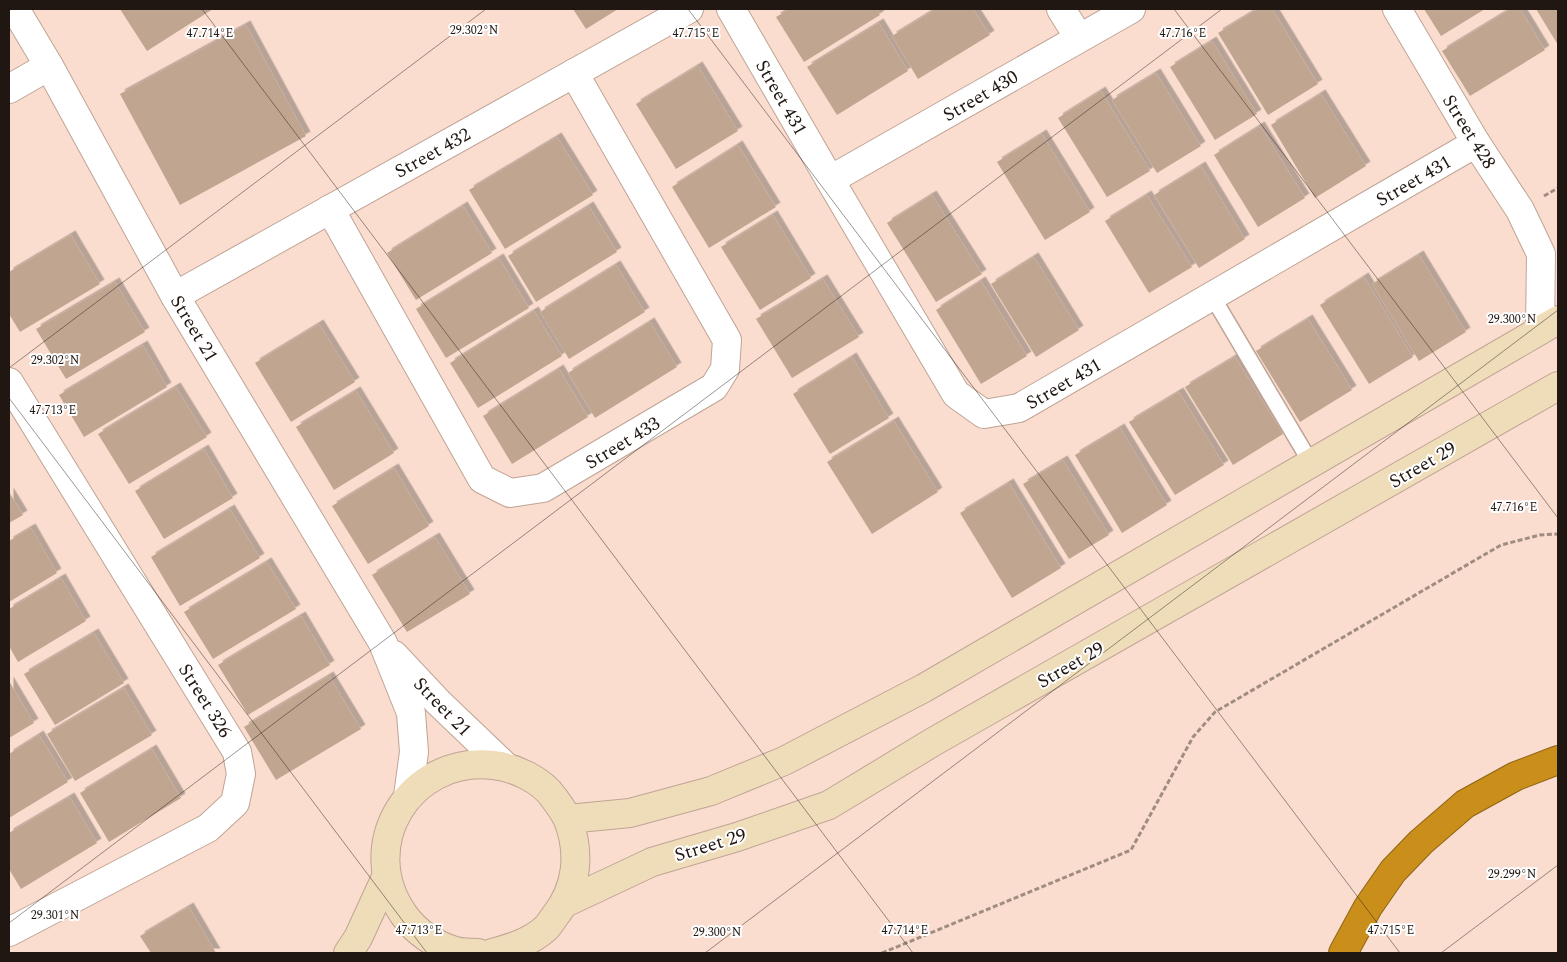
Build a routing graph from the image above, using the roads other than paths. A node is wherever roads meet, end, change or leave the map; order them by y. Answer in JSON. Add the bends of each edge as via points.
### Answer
{"nodes":[{"id":1,"x":15,"y":9,"type":"edge"},
{"id":2,"x":689,"y":9,"type":"edge"},
{"id":3,"x":731,"y":9,"type":"edge"},
{"id":4,"x":1062,"y":9,"type":"edge"},
{"id":5,"x":1131,"y":9,"type":"edge"},
{"id":6,"x":1396,"y":9,"type":"edge"},
{"id":7,"x":1079,"y":38,"type":"junction"},
{"id":8,"x":49,"y":66,"type":"junction"},
{"id":9,"x":574,"y":73,"type":"junction"},
{"id":10,"x":9,"y":89,"type":"edge"},
{"id":11,"x":1476,"y":144,"type":"junction"},
{"id":12,"x":830,"y":180,"type":"junction"},
{"id":13,"x":330,"y":209,"type":"junction"},
{"id":14,"x":1550,"y":259,"type":"edge"},
{"id":15,"x":175,"y":296,"type":"junction"},
{"id":16,"x":1212,"y":296,"type":"junction"},
{"id":17,"x":1549,"y":325,"type":"edge"},
{"id":18,"x":9,"y":382,"type":"edge"},
{"id":19,"x":1558,"y":386,"type":"edge"},
{"id":20,"x":1310,"y":463,"type":"junction"},
{"id":21,"x":383,"y":643,"type":"junction"},
{"id":22,"x":1558,"y":760,"type":"edge"},
{"id":23,"x":505,"y":766,"type":"junction"},
{"id":24,"x":408,"y":796,"type":"junction"},
{"id":25,"x":568,"y":819,"type":"junction"},
{"id":26,"x":386,"y":877,"type":"junction"},
{"id":27,"x":566,"y":903,"type":"junction"},
{"id":28,"x":9,"y":932,"type":"edge"},
{"id":29,"x":348,"y":953,"type":"edge"},
{"id":30,"x":463,"y":953,"type":"edge"},
{"id":31,"x":492,"y":953,"type":"edge"},
{"id":32,"x":1343,"y":953,"type":"edge"}],
"edges":[{"from":1,"to":8,"type":"street","name":"Street 21"},
{"from":2,"to":9,"type":"street","name":"Street 432"},
{"from":3,"to":12,"type":"street","name":"Street 431"},
{"from":4,"to":7,"type":"street"},
{"from":5,"to":7,"type":"street","name":"Street 430"},
{"from":6,"to":11,"type":"street","name":"Street 428"},
{"from":7,"to":12,"type":"street","name":"Street 430"},
{"from":8,"to":10,"type":"street"},
{"from":8,"to":15,"type":"street","name":"Street 21"},
{"from":9,"to":13,"type":"street","name":"Street 432"},
{"from":9,"to":13,"type":"street","name":"Street 433","via":[[727,340],[725,369],[714,387],[542,488],[510,493],[482,478]]},
{"from":11,"to":14,"type":"street","name":"Street 428"},
{"from":11,"to":16,"type":"street","name":"Street 431"},
{"from":12,"to":16,"type":"street","name":"Street 431","via":[[956,394],[984,414],[1019,408]]},
{"from":13,"to":15,"type":"street","name":"Street 432"},
{"from":14,"to":17,"type":"street","name":"Street 428"},
{"from":15,"to":21,"type":"street","name":"Street 21"},
{"from":16,"to":20,"type":"lane"},
{"from":17,"to":20,"type":"street"},
{"from":18,"to":28,"type":"street","name":"Street 326","via":[[238,752],[241,774],[234,803],[208,828]]},
{"from":19,"to":27,"type":"street","name":"Street 29","via":[[933,742],[829,805],[652,862]]},
{"from":20,"to":25,"type":"street","via":[[924,688],[784,761],[711,791],[630,814]]},
{"from":21,"to":23,"type":"street","name":"Street 21"},
{"from":21,"to":24,"type":"street","name":"Street 21","via":[[411,714],[414,752]]},
{"from":22,"to":32,"type":"highway","via":[[1516,776],[1465,804],[1421,842],[1393,871],[1368,907]]},
{"from":23,"to":24,"type":"street","via":[[478,763],[452,767],[428,779]]},
{"from":23,"to":25,"type":"street","via":[[531,777],[553,795]]},
{"from":24,"to":26,"type":"street","via":[[393,820],[385,849]]},
{"from":25,"to":27,"type":"street","via":[[576,847],[575,876]]},
{"from":26,"to":29,"type":"street"},
{"from":26,"to":30,"type":"street","via":[[395,903],[411,924],[431,941]]},
{"from":27,"to":31,"type":"street","via":[[546,928],[519,946]]}]}
